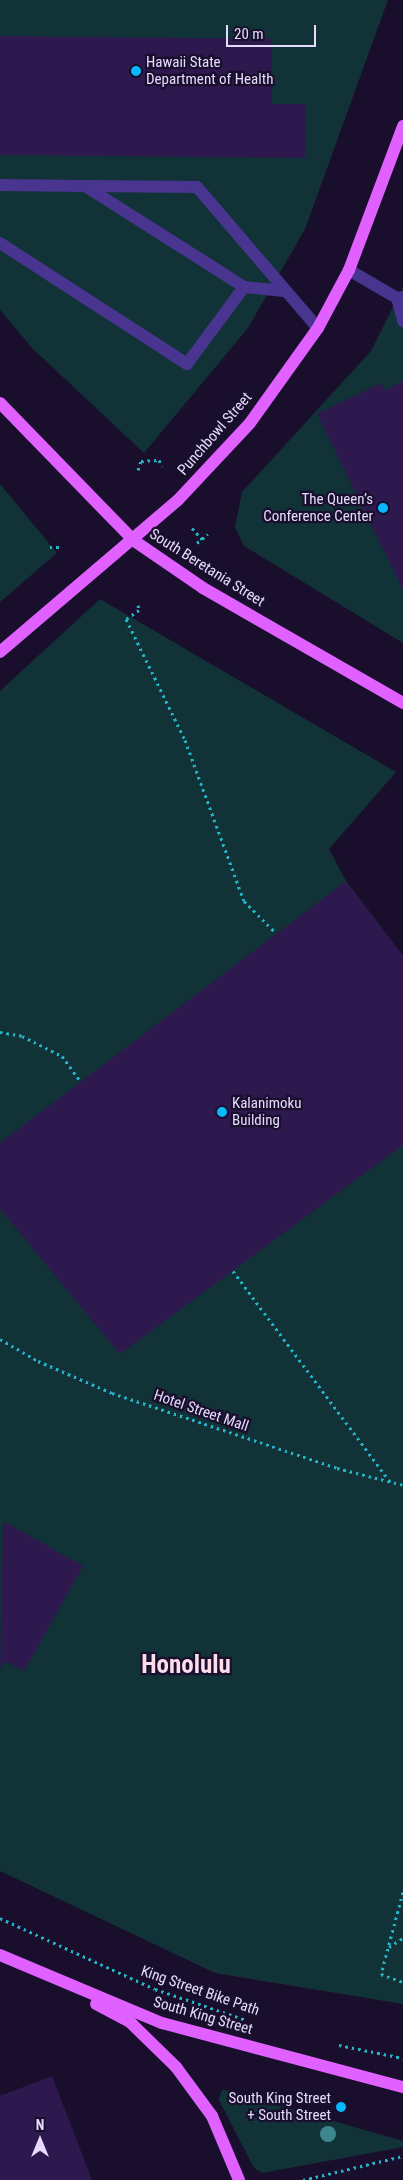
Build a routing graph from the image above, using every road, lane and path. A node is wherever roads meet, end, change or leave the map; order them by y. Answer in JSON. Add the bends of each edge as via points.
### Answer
{"nodes":[{"id":1,"x":403,"y":126,"type":"edge"},
{"id":2,"x":399,"y":150,"type":"edge"},
{"id":3,"x":0,"y":185,"type":"edge"},
{"id":4,"x":85,"y":186,"type":"junction"},
{"id":5,"x":0,"y":243,"type":"edge"},
{"id":6,"x":348,"y":270,"type":"junction"},
{"id":7,"x":244,"y":287,"type":"junction"},
{"id":8,"x":284,"y":291,"type":"junction"},
{"id":9,"x":400,"y":297,"type":"edge"},
{"id":10,"x":403,"y":321,"type":"edge"},
{"id":11,"x":318,"y":328,"type":"junction"},
{"id":12,"x":0,"y":403,"type":"edge"},
{"id":13,"x":162,"y":466,"type":"dead end"},
{"id":14,"x":138,"y":470,"type":"dead end"},
{"id":15,"x":192,"y":528,"type":"dead end"},
{"id":16,"x":208,"y":534,"type":"dead end"},
{"id":17,"x":202,"y":539,"type":"junction"},
{"id":18,"x":133,"y":540,"type":"junction"},
{"id":19,"x":197,"y":543,"type":"dead end"},
{"id":20,"x":50,"y":547,"type":"dead end"},
{"id":21,"x":62,"y":547,"type":"dead end"},
{"id":22,"x":138,"y":605,"type":"dead end"},
{"id":23,"x":0,"y":652,"type":"edge"},
{"id":24,"x":403,"y":703,"type":"edge"},
{"id":25,"x":275,"y":932,"type":"dead end"},
{"id":26,"x":0,"y":1032,"type":"edge"},
{"id":27,"x":81,"y":1082,"type":"dead end"},
{"id":28,"x":232,"y":1271,"type":"dead end"},
{"id":29,"x":0,"y":1339,"type":"edge"},
{"id":30,"x":390,"y":1482,"type":"junction"},
{"id":31,"x":403,"y":1485,"type":"edge"},
{"id":32,"x":403,"y":1892,"type":"edge"},
{"id":33,"x":0,"y":1918,"type":"edge"},
{"id":34,"x":403,"y":1938,"type":"edge"},
{"id":35,"x":388,"y":1947,"type":"junction"},
{"id":36,"x":0,"y":1955,"type":"edge"},
{"id":37,"x":57,"y":1981,"type":"junction"},
{"id":38,"x":403,"y":1982,"type":"edge"},
{"id":39,"x":255,"y":2023,"type":"dead end"},
{"id":40,"x":328,"y":2042,"type":"dead end"},
{"id":41,"x":403,"y":2058,"type":"edge"},
{"id":42,"x":403,"y":2087,"type":"edge"},
{"id":43,"x":403,"y":2156,"type":"edge"},
{"id":44,"x":239,"y":2180,"type":"edge"},
{"id":45,"x":303,"y":2180,"type":"edge"}],
"edges":[{"from":1,"to":2,"type":"main road","name":"Punchbowl Street"},
{"from":2,"to":6,"type":"main road","name":"Punchbowl Street"},
{"from":3,"to":4,"type":"lane"},
{"from":4,"to":7,"type":"lane"},
{"from":4,"to":8,"type":"lane","via":[[197,188]]},
{"from":5,"to":7,"type":"lane","via":[[187,364]]},
{"from":6,"to":9,"type":"lane"},
{"from":6,"to":11,"type":"main road","name":"Punchbowl Street"},
{"from":7,"to":8,"type":"lane"},
{"from":8,"to":11,"type":"lane"},
{"from":9,"to":10,"type":"lane"},
{"from":11,"to":18,"type":"main road","name":"Punchbowl Street","via":[[250,423],[188,490]]},
{"from":12,"to":18,"type":"main road","name":"South Beretania Street"},
{"from":13,"to":14,"type":"path","via":[[159,460],[141,462]]},
{"from":15,"to":17,"type":"path"},
{"from":16,"to":17,"type":"path"},
{"from":17,"to":19,"type":"path"},
{"from":18,"to":23,"type":"main road","name":"Punchbowl Street"},
{"from":18,"to":24,"type":"main road","name":"South Beretania Street","via":[[202,588]]},
{"from":20,"to":21,"type":"path"},
{"from":22,"to":25,"type":"path","via":[[139,610],[126,619],[185,740],[244,901]]},
{"from":26,"to":27,"type":"path","via":[[22,1036],[62,1056]]},
{"from":28,"to":30,"type":"path"},
{"from":29,"to":30,"type":"path","name":"Hotel Street Mall","via":[[38,1361],[112,1393]]},
{"from":30,"to":31,"type":"path","name":"Hotel Street Mall"},
{"from":32,"to":35,"type":"path"},
{"from":33,"to":39,"type":"path","name":"King Street Bike Path","via":[[155,1989]]},
{"from":34,"to":35,"type":"path"},
{"from":35,"to":38,"type":"path","via":[[381,1974]]},
{"from":36,"to":37,"type":"main road","name":"South King Street"},
{"from":37,"to":42,"type":"main road","name":"South King Street","via":[[162,2023]]},
{"from":37,"to":44,"type":"main road","via":[[131,2023],[153,2042],[212,2116]]},
{"from":40,"to":41,"type":"path"},
{"from":43,"to":45,"type":"path"}]}
